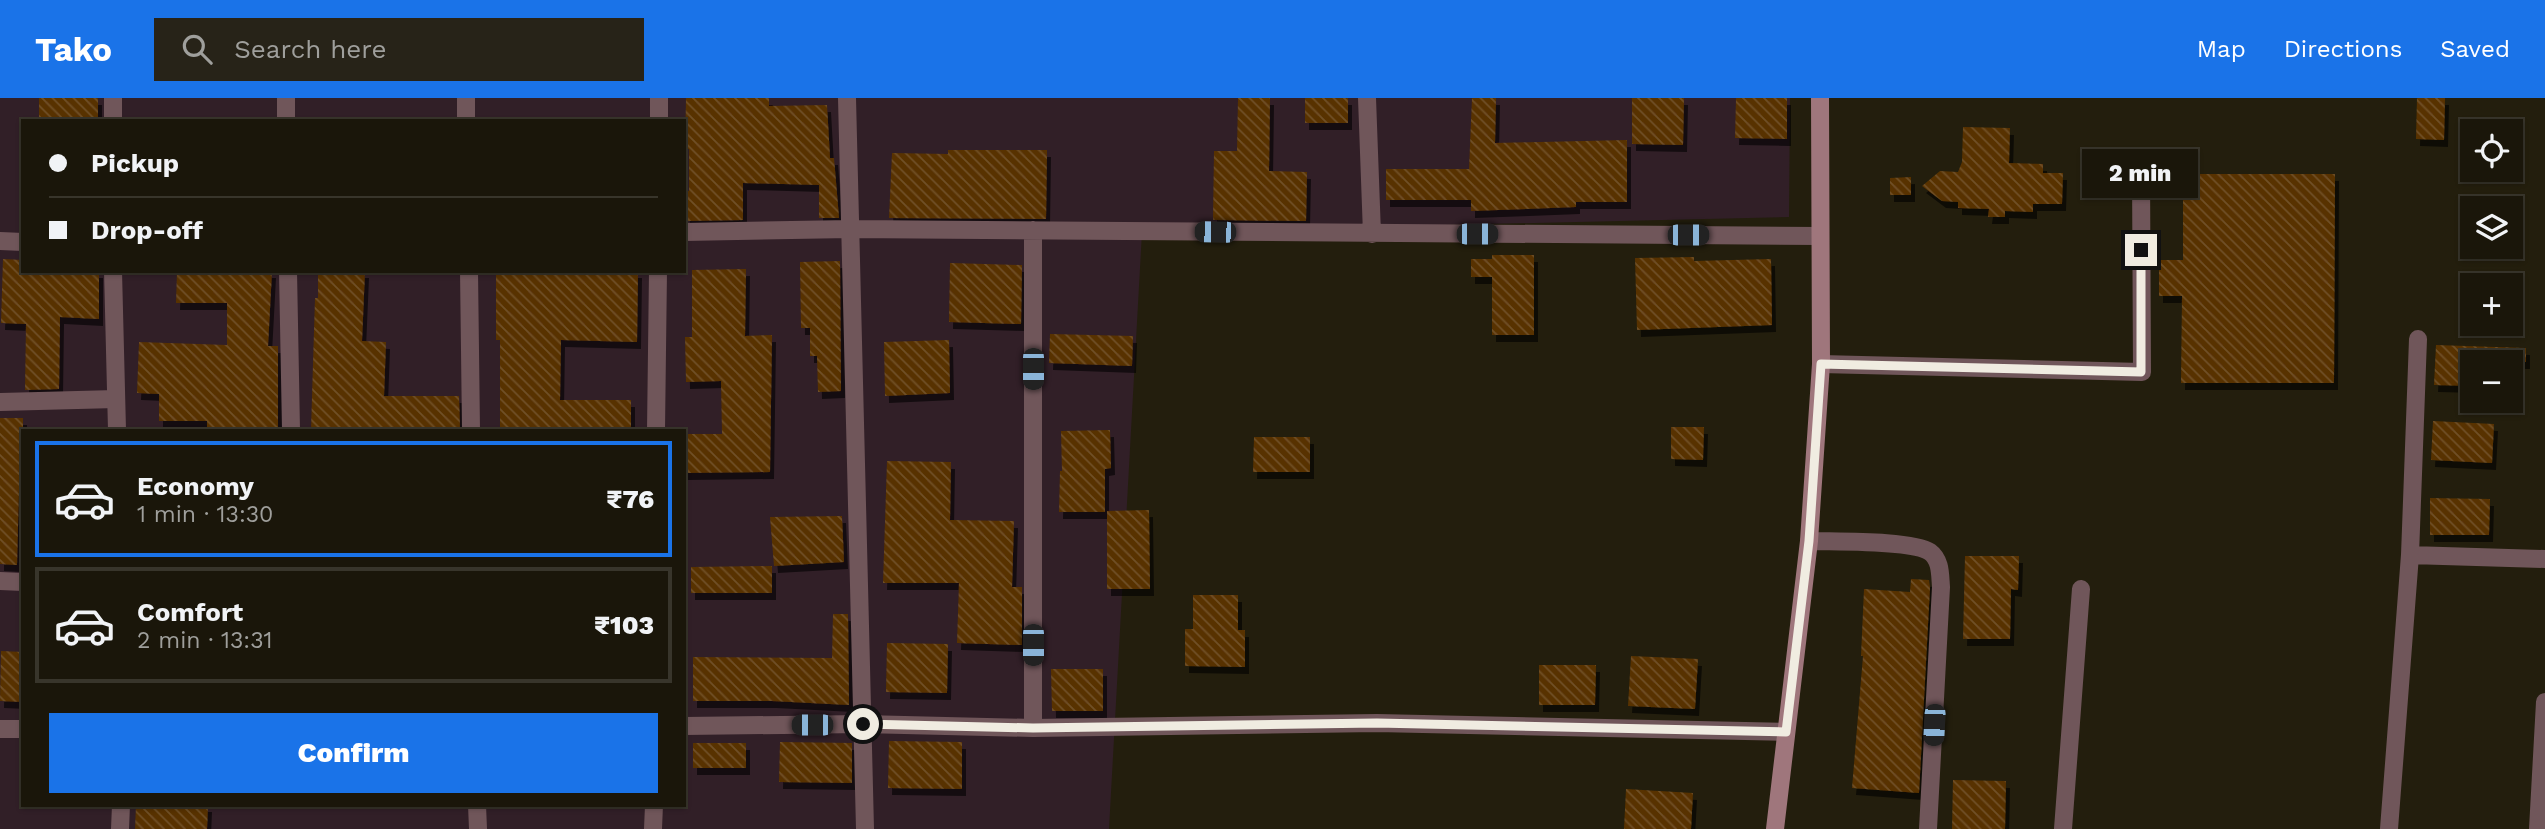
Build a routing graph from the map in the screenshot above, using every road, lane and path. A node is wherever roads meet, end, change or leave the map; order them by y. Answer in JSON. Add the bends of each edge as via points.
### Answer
{"nodes":[{"id":1,"x":113,"y":98,"type":"edge"},
{"id":2,"x":286,"y":98,"type":"edge"},
{"id":3,"x":466,"y":98,"type":"edge"},
{"id":4,"x":659,"y":98,"type":"edge"},
{"id":5,"x":847,"y":98,"type":"edge"},
{"id":6,"x":1367,"y":98,"type":"edge"},
{"id":7,"x":1820,"y":98,"type":"edge"},
{"id":8,"x":113,"y":119,"type":"edge"},
{"id":9,"x":286,"y":119,"type":"edge"},
{"id":10,"x":466,"y":119,"type":"edge"},
{"id":11,"x":659,"y":119,"type":"edge"},
{"id":12,"x":2141,"y":168,"type":"dead end"},
{"id":13,"x":850,"y":229,"type":"junction"},
{"id":14,"x":1032,"y":230,"type":"junction"},
{"id":15,"x":686,"y":232,"type":"edge"},
{"id":16,"x":1372,"y":234,"type":"junction"},
{"id":17,"x":1820,"y":236,"type":"junction"},
{"id":18,"x":0,"y":241,"type":"edge"},
{"id":19,"x":21,"y":242,"type":"edge"},
{"id":20,"x":113,"y":273,"type":"edge"},
{"id":21,"x":288,"y":273,"type":"edge"},
{"id":22,"x":469,"y":273,"type":"edge"},
{"id":23,"x":658,"y":273,"type":"edge"},
{"id":24,"x":2418,"y":340,"type":"dead end"},
{"id":25,"x":1821,"y":364,"type":"junction"},
{"id":26,"x":116,"y":399,"type":"junction"},
{"id":27,"x":0,"y":402,"type":"edge"},
{"id":28,"x":117,"y":429,"type":"edge"},
{"id":29,"x":291,"y":429,"type":"edge"},
{"id":30,"x":471,"y":429,"type":"edge"},
{"id":31,"x":656,"y":429,"type":"edge"},
{"id":32,"x":1809,"y":541,"type":"junction"},
{"id":33,"x":2410,"y":555,"type":"junction"},
{"id":34,"x":2545,"y":559,"type":"edge"},
{"id":35,"x":0,"y":581,"type":"edge"},
{"id":36,"x":21,"y":582,"type":"edge"},
{"id":37,"x":2081,"y":589,"type":"dead end"},
{"id":38,"x":2545,"y":702,"type":"edge"},
{"id":39,"x":863,"y":724,"type":"junction"},
{"id":40,"x":686,"y":726,"type":"edge"},
{"id":41,"x":1033,"y":728,"type":"junction"},
{"id":42,"x":0,"y":729,"type":"edge"},
{"id":43,"x":21,"y":729,"type":"edge"},
{"id":44,"x":1786,"y":732,"type":"junction"},
{"id":45,"x":121,"y":807,"type":"edge"},
{"id":46,"x":477,"y":807,"type":"edge"},
{"id":47,"x":653,"y":807,"type":"edge"},
{"id":48,"x":120,"y":829,"type":"edge"},
{"id":49,"x":478,"y":829,"type":"edge"},
{"id":50,"x":653,"y":829,"type":"edge"},
{"id":51,"x":865,"y":829,"type":"edge"},
{"id":52,"x":1776,"y":829,"type":"edge"},
{"id":53,"x":1928,"y":829,"type":"edge"},
{"id":54,"x":2063,"y":829,"type":"edge"},
{"id":55,"x":2389,"y":829,"type":"edge"},
{"id":56,"x":2538,"y":829,"type":"edge"}],
"edges":[{"from":1,"to":8,"type":"street"},
{"from":2,"to":9,"type":"street"},
{"from":3,"to":10,"type":"street"},
{"from":4,"to":11,"type":"street"},
{"from":5,"to":13,"type":"street"},
{"from":6,"to":16,"type":"street"},
{"from":7,"to":17,"type":"street"},
{"from":12,"to":25,"type":"street","via":[[2141,372]]},
{"from":13,"to":14,"type":"street"},
{"from":13,"to":15,"type":"street"},
{"from":13,"to":39,"type":"street"},
{"from":14,"to":16,"type":"street"},
{"from":14,"to":41,"type":"street"},
{"from":16,"to":17,"type":"street"},
{"from":17,"to":25,"type":"street"},
{"from":18,"to":19,"type":"street"},
{"from":20,"to":26,"type":"street"},
{"from":21,"to":29,"type":"street"},
{"from":22,"to":30,"type":"street"},
{"from":23,"to":31,"type":"street"},
{"from":24,"to":33,"type":"street"},
{"from":25,"to":32,"type":"street"},
{"from":26,"to":27,"type":"street"},
{"from":26,"to":28,"type":"street"},
{"from":32,"to":44,"type":"street"},
{"from":32,"to":53,"type":"street","via":[[1909,546],[1929,552],[1938,562],[1941,587]]},
{"from":33,"to":34,"type":"street"},
{"from":33,"to":55,"type":"street"},
{"from":35,"to":36,"type":"street"},
{"from":37,"to":54,"type":"street"},
{"from":38,"to":56,"type":"street"},
{"from":39,"to":40,"type":"street"},
{"from":39,"to":41,"type":"street"},
{"from":39,"to":51,"type":"street"},
{"from":41,"to":44,"type":"street","via":[[1377,723]]},
{"from":42,"to":43,"type":"street"},
{"from":44,"to":52,"type":"street"},
{"from":45,"to":48,"type":"street"},
{"from":46,"to":49,"type":"street"},
{"from":47,"to":50,"type":"street"}]}
